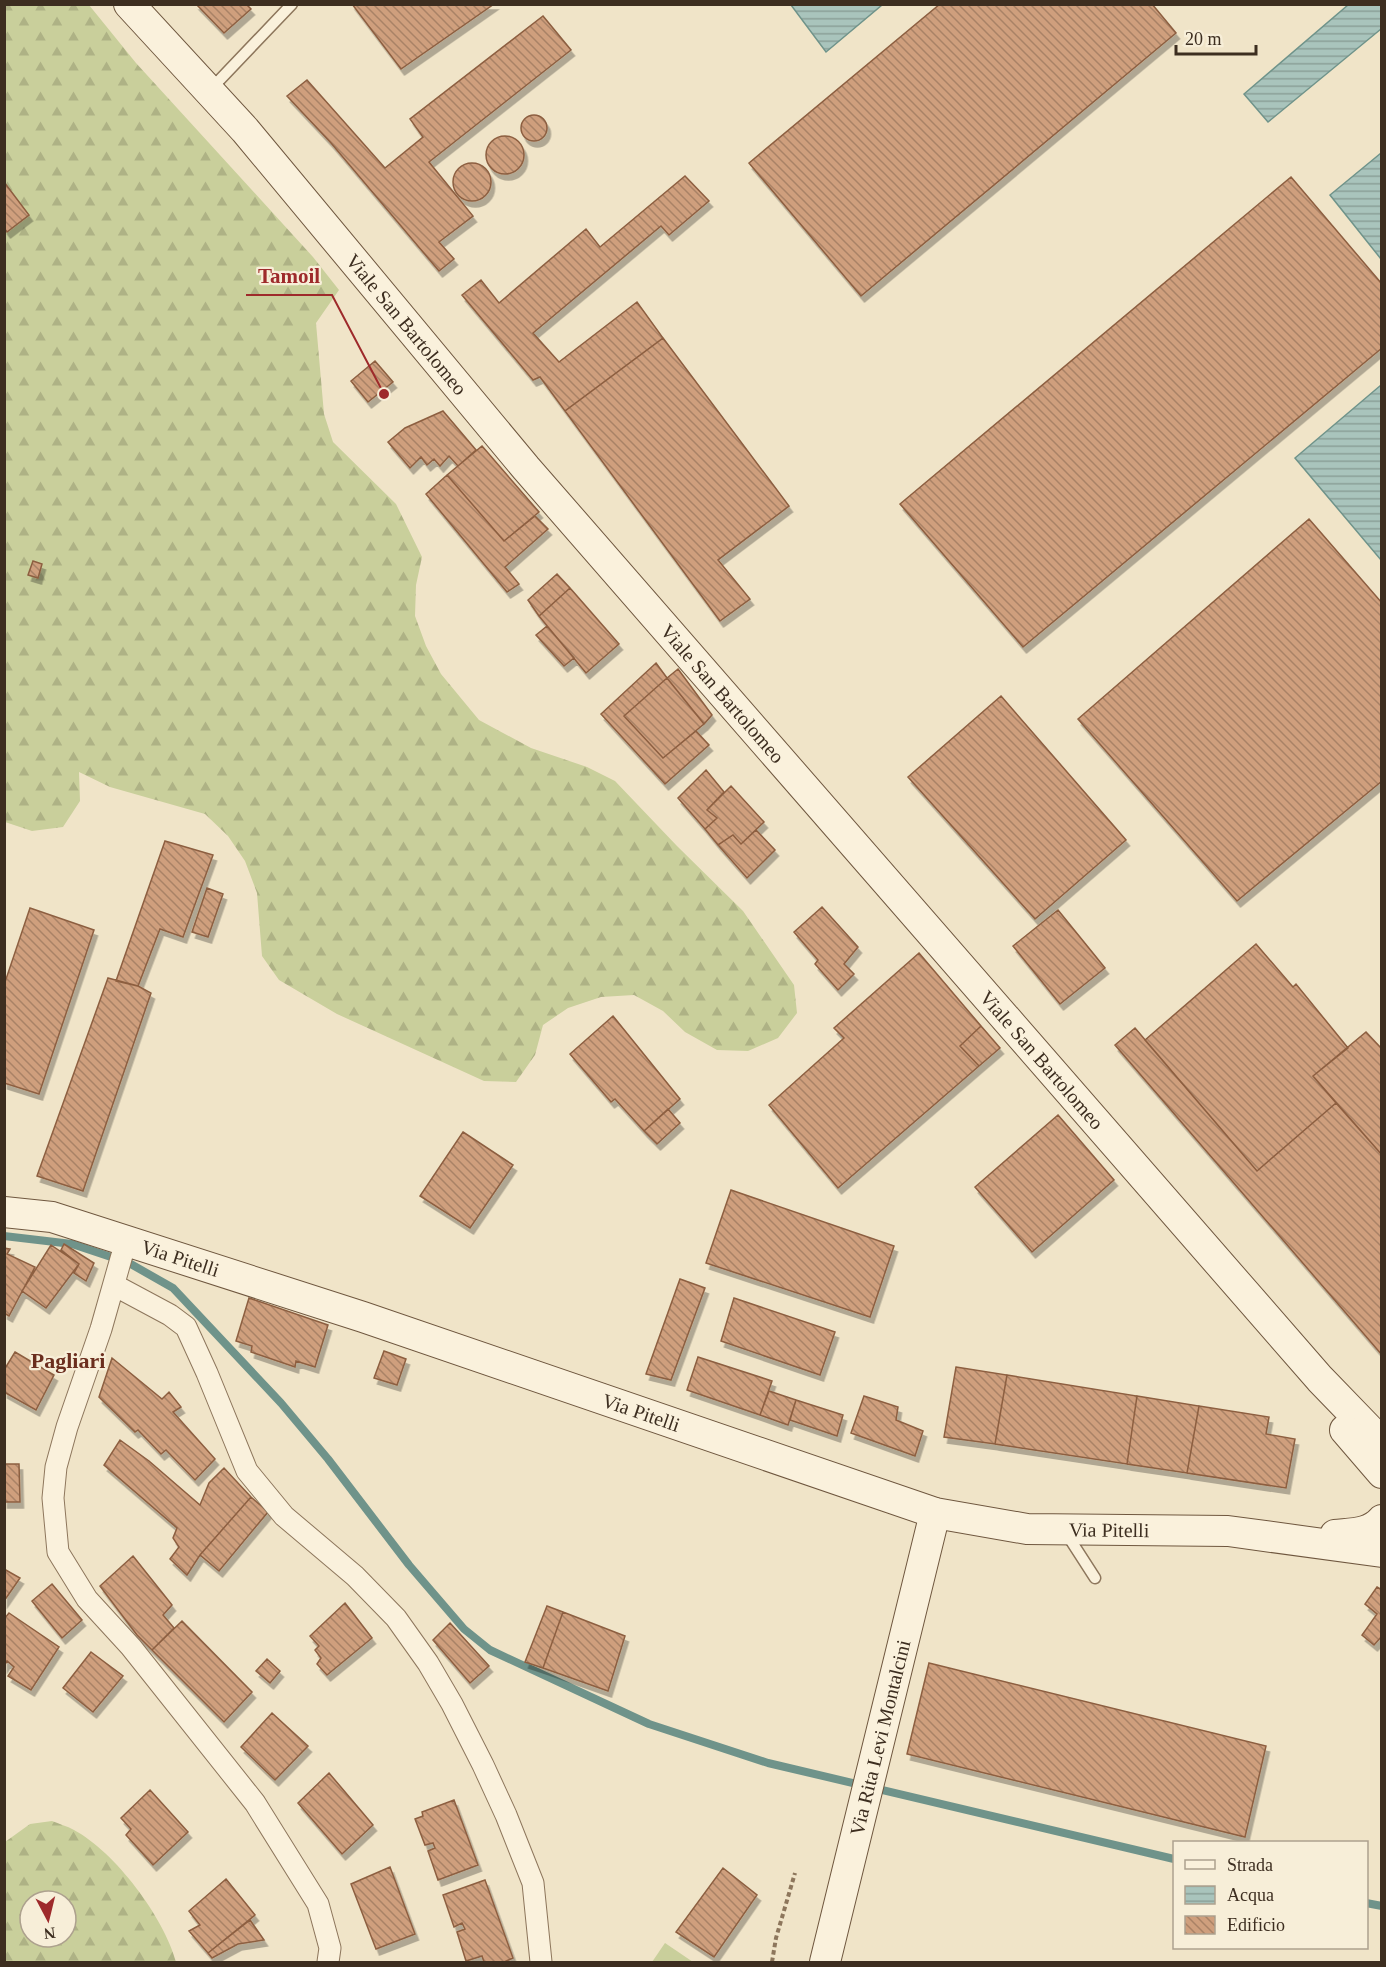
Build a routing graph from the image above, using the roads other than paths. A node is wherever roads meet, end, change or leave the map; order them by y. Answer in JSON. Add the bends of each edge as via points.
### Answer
{"nodes":[{"id":1,"x":129,"y":4,"type":"edge"},
{"id":2,"x":292,"y":4,"type":"edge"},
{"id":3,"x":209,"y":91,"type":"junction"},
{"id":4,"x":4,"y":1212,"type":"edge"},
{"id":5,"x":126,"y":1242,"type":"junction"},
{"id":6,"x":115,"y":1281,"type":"junction"},
{"id":7,"x":1320,"y":1379,"type":"junction"},
{"id":8,"x":1382,"y":1443,"type":"edge"},
{"id":9,"x":1382,"y":1473,"type":"edge"},
{"id":10,"x":935,"y":1513,"type":"junction"},
{"id":11,"x":1382,"y":1520,"type":"edge"},
{"id":12,"x":1063,"y":1529,"type":"junction"},
{"id":13,"x":1290,"y":1540,"type":"junction"},
{"id":14,"x":1382,"y":1552,"type":"edge"},
{"id":15,"x":1095,"y":1578,"type":"dead end"},
{"id":16,"x":328,"y":1962,"type":"edge"},
{"id":17,"x":541,"y":1962,"type":"edge"},
{"id":18,"x":825,"y":1962,"type":"edge"}],
"edges":[{"from":1,"to":3,"type":"main road","name":"Viale San Bartolomeo"},
{"from":2,"to":3,"type":"lane"},
{"from":3,"to":7,"type":"main road","name":"Viale San Bartolomeo","via":[[526,468]]},
{"from":4,"to":5,"type":"main road","name":"Via Pitelli","via":[[52,1217]]},
{"from":5,"to":6,"type":"street"},
{"from":5,"to":10,"type":"main road","name":"Via Pitelli","via":[[363,1317]]},
{"from":6,"to":16,"type":"street","via":[[56,1467],[53,1498],[58,1552],[87,1599],[131,1647],[255,1803],[318,1904],[330,1948]]},
{"from":6,"to":17,"type":"street","via":[[186,1327],[247,1471],[284,1516],[355,1576],[396,1618],[428,1663],[483,1765],[533,1883]]},
{"from":7,"to":8,"type":"main road","name":"Viale San Bartolomeo"},
{"from":7,"to":9,"type":"main road","via":[[1314,1390],[1320,1401]]},
{"from":10,"to":12,"type":"main road","name":"Via Pitelli","via":[[1027,1529]]},
{"from":10,"to":18,"type":"main road","name":"Via Rita Levi Montalcini"},
{"from":11,"to":13,"type":"main road","name":"Via Pitelli","via":[[1369,1531]]},
{"from":12,"to":13,"type":"main road","name":"Via Pitelli","via":[[1228,1531]]},
{"from":12,"to":15,"type":"lane"},
{"from":13,"to":14,"type":"main road","name":"Via Pitelli"}]}
